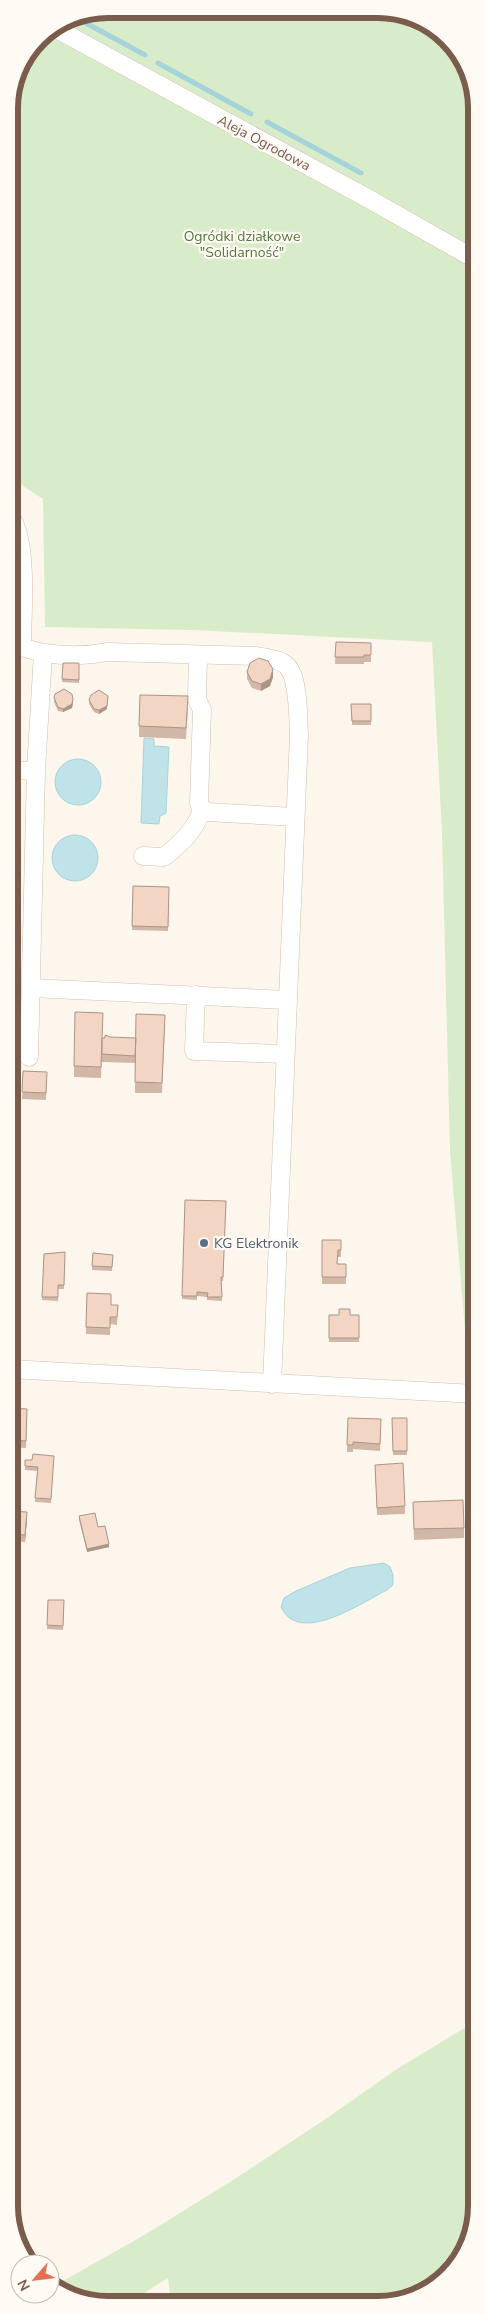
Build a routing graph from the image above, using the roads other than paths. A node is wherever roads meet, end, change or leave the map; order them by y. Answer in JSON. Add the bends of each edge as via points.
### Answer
{"nodes":[{"id":1,"x":60,"y":31,"type":"edge"},
{"id":2,"x":468,"y":254,"type":"edge"},
{"id":3,"x":18,"y":534,"type":"edge"},
{"id":4,"x":18,"y":606,"type":"edge"},
{"id":5,"x":18,"y":646,"type":"edge"},
{"id":6,"x":43,"y":652,"type":"junction"},
{"id":7,"x":198,"y":656,"type":"junction"},
{"id":8,"x":18,"y":770,"type":"edge"},
{"id":9,"x":36,"y":771,"type":"junction"},
{"id":10,"x":202,"y":810,"type":"junction"},
{"id":11,"x":295,"y":817,"type":"junction"},
{"id":12,"x":143,"y":856,"type":"dead end"},
{"id":13,"x":31,"y":988,"type":"junction"},
{"id":14,"x":196,"y":995,"type":"junction"},
{"id":15,"x":288,"y":1000,"type":"junction"},
{"id":16,"x":18,"y":1024,"type":"edge"},
{"id":17,"x":30,"y":1024,"type":"junction"},
{"id":18,"x":285,"y":1054,"type":"junction"},
{"id":19,"x":29,"y":1057,"type":"dead end"},
{"id":20,"x":18,"y":1370,"type":"edge"},
{"id":21,"x":272,"y":1384,"type":"junction"},
{"id":22,"x":467,"y":1394,"type":"edge"}],
"edges":[{"from":1,"to":2,"type":"street","name":"Aleja Ogrodowa"},
{"from":3,"to":4,"type":"street","via":[[21,545]]},
{"from":5,"to":6,"type":"street"},
{"from":6,"to":7,"type":"street"},
{"from":6,"to":9,"type":"street"},
{"from":7,"to":10,"type":"street","via":[[198,699],[202,710],[199,803]]},
{"from":7,"to":11,"type":"street","via":[[257,656],[288,666],[297,689],[299,735]]},
{"from":8,"to":9,"type":"street"},
{"from":9,"to":13,"type":"street","via":[[28,819]]},
{"from":10,"to":11,"type":"street"},
{"from":10,"to":12,"type":"street","via":[[199,821],[170,852],[164,856]]},
{"from":11,"to":15,"type":"street"},
{"from":13,"to":14,"type":"street"},
{"from":13,"to":17,"type":"street"},
{"from":14,"to":15,"type":"street"},
{"from":14,"to":18,"type":"street","via":[[194,1051]]},
{"from":15,"to":18,"type":"street"},
{"from":16,"to":17,"type":"street"},
{"from":17,"to":19,"type":"street"},
{"from":18,"to":21,"type":"street"},
{"from":20,"to":21,"type":"street"},
{"from":21,"to":22,"type":"street"}]}
